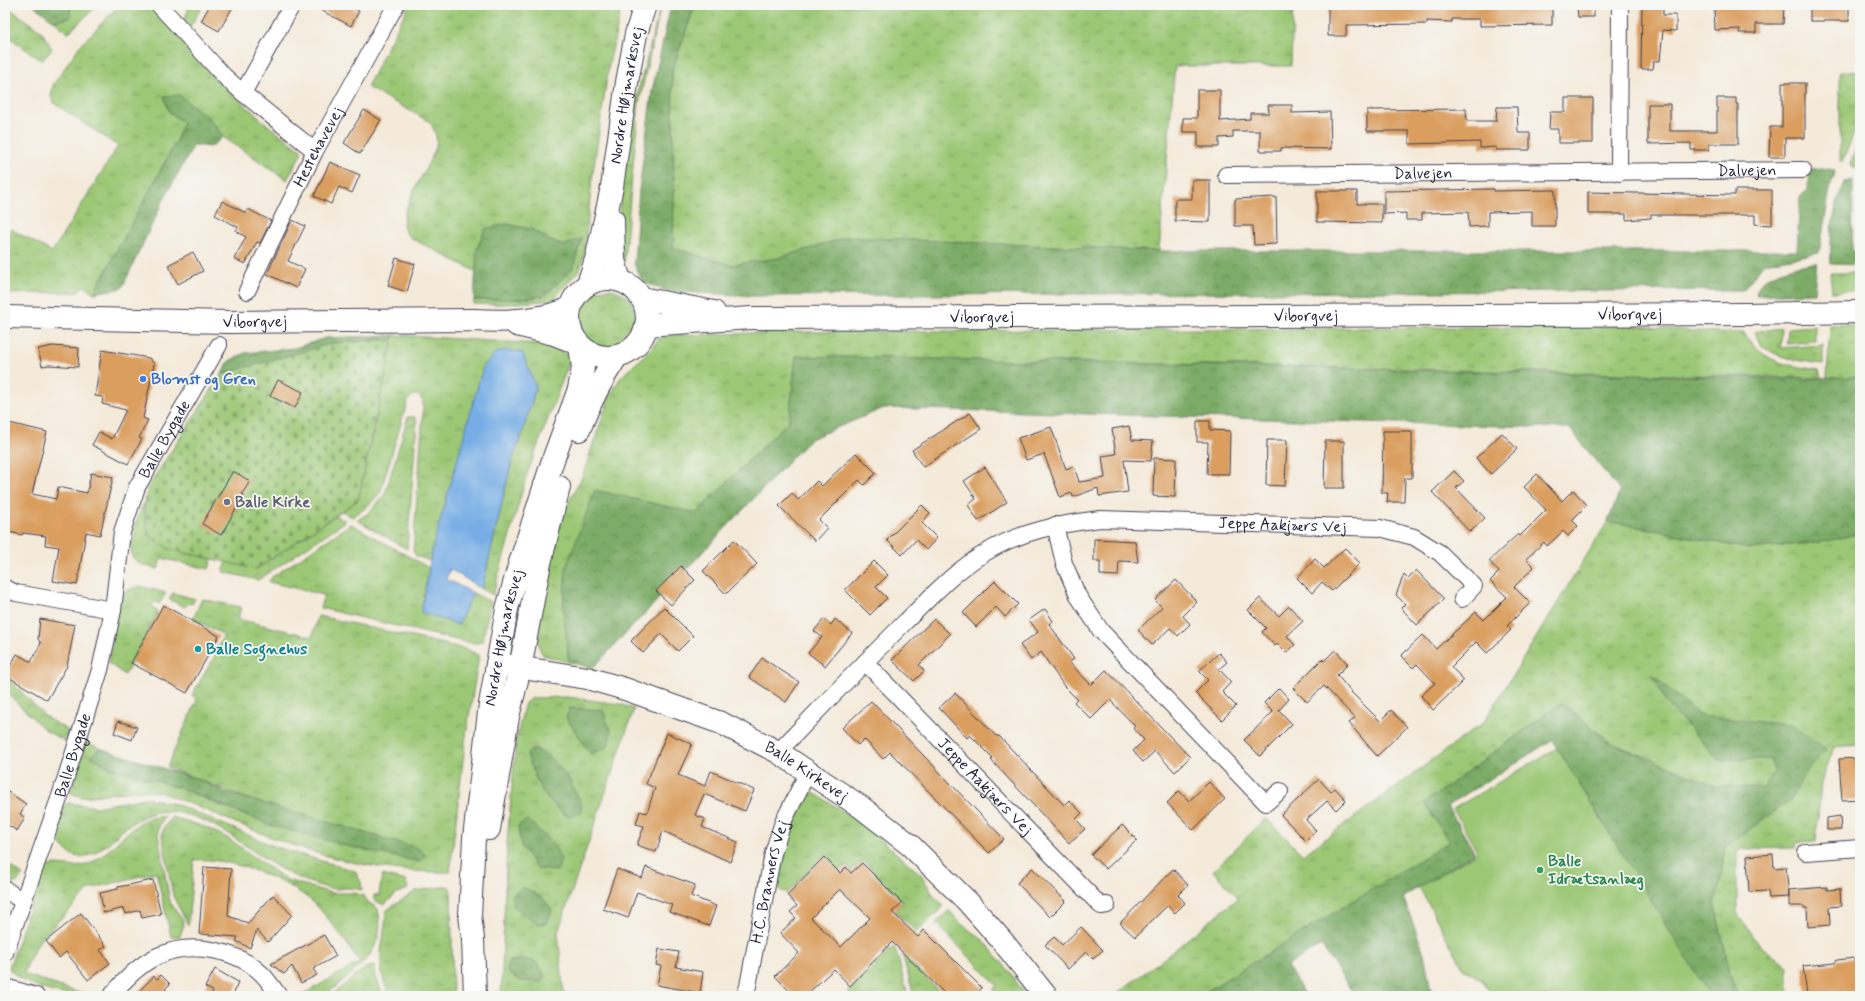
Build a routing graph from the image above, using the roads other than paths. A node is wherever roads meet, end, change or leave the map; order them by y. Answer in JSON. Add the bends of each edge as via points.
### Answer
{"nodes":[{"id":1,"x":159,"y":5,"type":"edge"},
{"id":2,"x":292,"y":5,"type":"edge"},
{"id":3,"x":396,"y":5,"type":"edge"},
{"id":4,"x":645,"y":5,"type":"edge"},
{"id":5,"x":1620,"y":5,"type":"edge"},
{"id":6,"x":242,"y":93,"type":"junction"},
{"id":7,"x":315,"y":151,"type":"junction"},
{"id":8,"x":1803,"y":170,"type":"dead end"},
{"id":9,"x":1619,"y":173,"type":"junction"},
{"id":10,"x":1226,"y":175,"type":"dead end"},
{"id":11,"x":612,"y":187,"type":"junction"},
{"id":12,"x":620,"y":280,"type":"junction"},
{"id":13,"x":588,"y":284,"type":"junction"},
{"id":14,"x":247,"y":291,"type":"dead end"},
{"id":15,"x":641,"y":298,"type":"junction"},
{"id":16,"x":569,"y":309,"type":"junction"},
{"id":17,"x":1860,"y":312,"type":"edge"},
{"id":18,"x":5,"y":317,"type":"edge"},
{"id":19,"x":750,"y":318,"type":"junction"},
{"id":20,"x":505,"y":322,"type":"junction"},
{"id":21,"x":646,"y":324,"type":"junction"},
{"id":22,"x":579,"y":344,"type":"junction"},
{"id":23,"x":220,"y":345,"type":"dead end"},
{"id":24,"x":617,"y":356,"type":"junction"},
{"id":25,"x":1055,"y":525,"type":"junction"},
{"id":26,"x":5,"y":588,"type":"edge"},
{"id":27,"x":1462,"y":599,"type":"dead end"},
{"id":28,"x":113,"y":610,"type":"junction"},
{"id":29,"x":865,"y":662,"type":"junction"},
{"id":30,"x":497,"y":664,"type":"junction"},
{"id":31,"x":520,"y":668,"type":"junction"},
{"id":32,"x":778,"y":752,"type":"junction"},
{"id":33,"x":808,"y":772,"type":"junction"},
{"id":34,"x":1280,"y":790,"type":"dead end"},
{"id":35,"x":1860,"y":848,"type":"edge"},
{"id":36,"x":1806,"y":852,"type":"dead end"},
{"id":37,"x":5,"y":889,"type":"edge"},
{"id":38,"x":24,"y":899,"type":"junction"},
{"id":39,"x":1107,"y":905,"type":"dead end"},
{"id":40,"x":473,"y":940,"type":"junction"},
{"id":41,"x":5,"y":953,"type":"edge"},
{"id":42,"x":5,"y":987,"type":"edge"},
{"id":43,"x":36,"y":996,"type":"edge"},
{"id":44,"x":111,"y":996,"type":"edge"},
{"id":45,"x":279,"y":996,"type":"edge"},
{"id":46,"x":475,"y":996,"type":"edge"},
{"id":47,"x":745,"y":996,"type":"edge"},
{"id":48,"x":1046,"y":996,"type":"edge"}],
"edges":[{"from":1,"to":6,"type":"street"},
{"from":2,"to":6,"type":"street"},
{"from":3,"to":7,"type":"street","name":"Hestehavevej"},
{"from":4,"to":11,"type":"street","name":"Nordre Højmarksvej","via":[[636,34],[627,82]]},
{"from":5,"to":9,"type":"street"},
{"from":6,"to":7,"type":"street"},
{"from":7,"to":14,"type":"street","name":"Hestehavevej"},
{"from":8,"to":9,"type":"street","name":"Dalvejen"},
{"from":9,"to":10,"type":"street","name":"Dalvejen"},
{"from":11,"to":12,"type":"street","name":"Nordre Højmarksvej","via":[[614,260]]},
{"from":11,"to":13,"type":"street","name":"Nordre Højmarksvej","via":[[597,256]]},
{"from":12,"to":13,"type":"street","via":[[604,279]]},
{"from":12,"to":15,"type":"street","via":[[632,287]]},
{"from":13,"to":16,"type":"street","via":[[577,293]]},
{"from":15,"to":19,"type":"street","name":"Viborgvej"},
{"from":15,"to":21,"type":"street","via":[[645,306]]},
{"from":16,"to":20,"type":"street","name":"Viborgvej","via":[[550,316]]},
{"from":16,"to":22,"type":"street","via":[[570,330]]},
{"from":17,"to":19,"type":"street","name":"Viborgvej"},
{"from":18,"to":20,"type":"street","name":"Viborgvej","via":[[228,322]]},
{"from":19,"to":21,"type":"street","name":"Viborgvej"},
{"from":20,"to":22,"type":"street","name":"Viborgvej","via":[[554,334]]},
{"from":21,"to":24,"type":"street","via":[[637,344]]},
{"from":22,"to":24,"type":"street","via":[[597,356]]},
{"from":22,"to":30,"type":"street","name":"Nordre Højmarksvej","via":[[583,368],[579,389],[528,535],[507,609]]},
{"from":23,"to":28,"type":"street","name":"Balle Bygade","via":[[137,487],[122,532]]},
{"from":24,"to":31,"type":"street","name":"Nordre Højmarksvej","via":[[588,408],[566,464],[540,564]]},
{"from":25,"to":27,"type":"street","name":"Jeppe Aakjærs Vej","via":[[1100,518],[1380,528],[1414,538],[1440,554],[1474,586]]},
{"from":25,"to":29,"type":"street","name":"Jeppe Aakjærs Vej","via":[[1017,537],[985,552],[952,576]]},
{"from":25,"to":34,"type":"street","via":[[1064,563],[1078,596],[1101,632],[1266,803]]},
{"from":26,"to":28,"type":"street"},
{"from":28,"to":38,"type":"street","name":"Balle Bygade","via":[[100,670]]},
{"from":29,"to":32,"type":"street","name":"Jeppe Aakjærs Vej"},
{"from":29,"to":39,"type":"street","name":"Jeppe Aakjærs Vej","via":[[1101,906]]},
{"from":30,"to":31,"type":"street","name":"Balle Kirkevej"},
{"from":30,"to":40,"type":"street","name":"Nordre Højmarksvej","via":[[474,838],[470,915]]},
{"from":31,"to":32,"type":"street","name":"Balle Kirkevej","via":[[587,678],[625,689],[720,723]]},
{"from":31,"to":40,"type":"street","name":"Nordre Højmarksvej","via":[[508,717],[493,802],[481,880],[479,915]]},
{"from":32,"to":33,"type":"street","name":"Balle Kirkevej"},
{"from":33,"to":47,"type":"street","name":"H.C. Branners Vej","via":[[783,822],[773,853]]},
{"from":33,"to":48,"type":"street","name":"Balle Kirkevej","via":[[862,807],[910,845],[968,902]]},
{"from":35,"to":36,"type":"street"},
{"from":37,"to":38,"type":"street"},
{"from":38,"to":41,"type":"street","name":"Balle Bygade"},
{"from":40,"to":46,"type":"street","name":"Nordre Højmarksvej"},
{"from":42,"to":43,"type":"street"},
{"from":44,"to":45,"type":"street","via":[[151,959],[161,954],[202,948],[234,956],[262,974]]}]}
